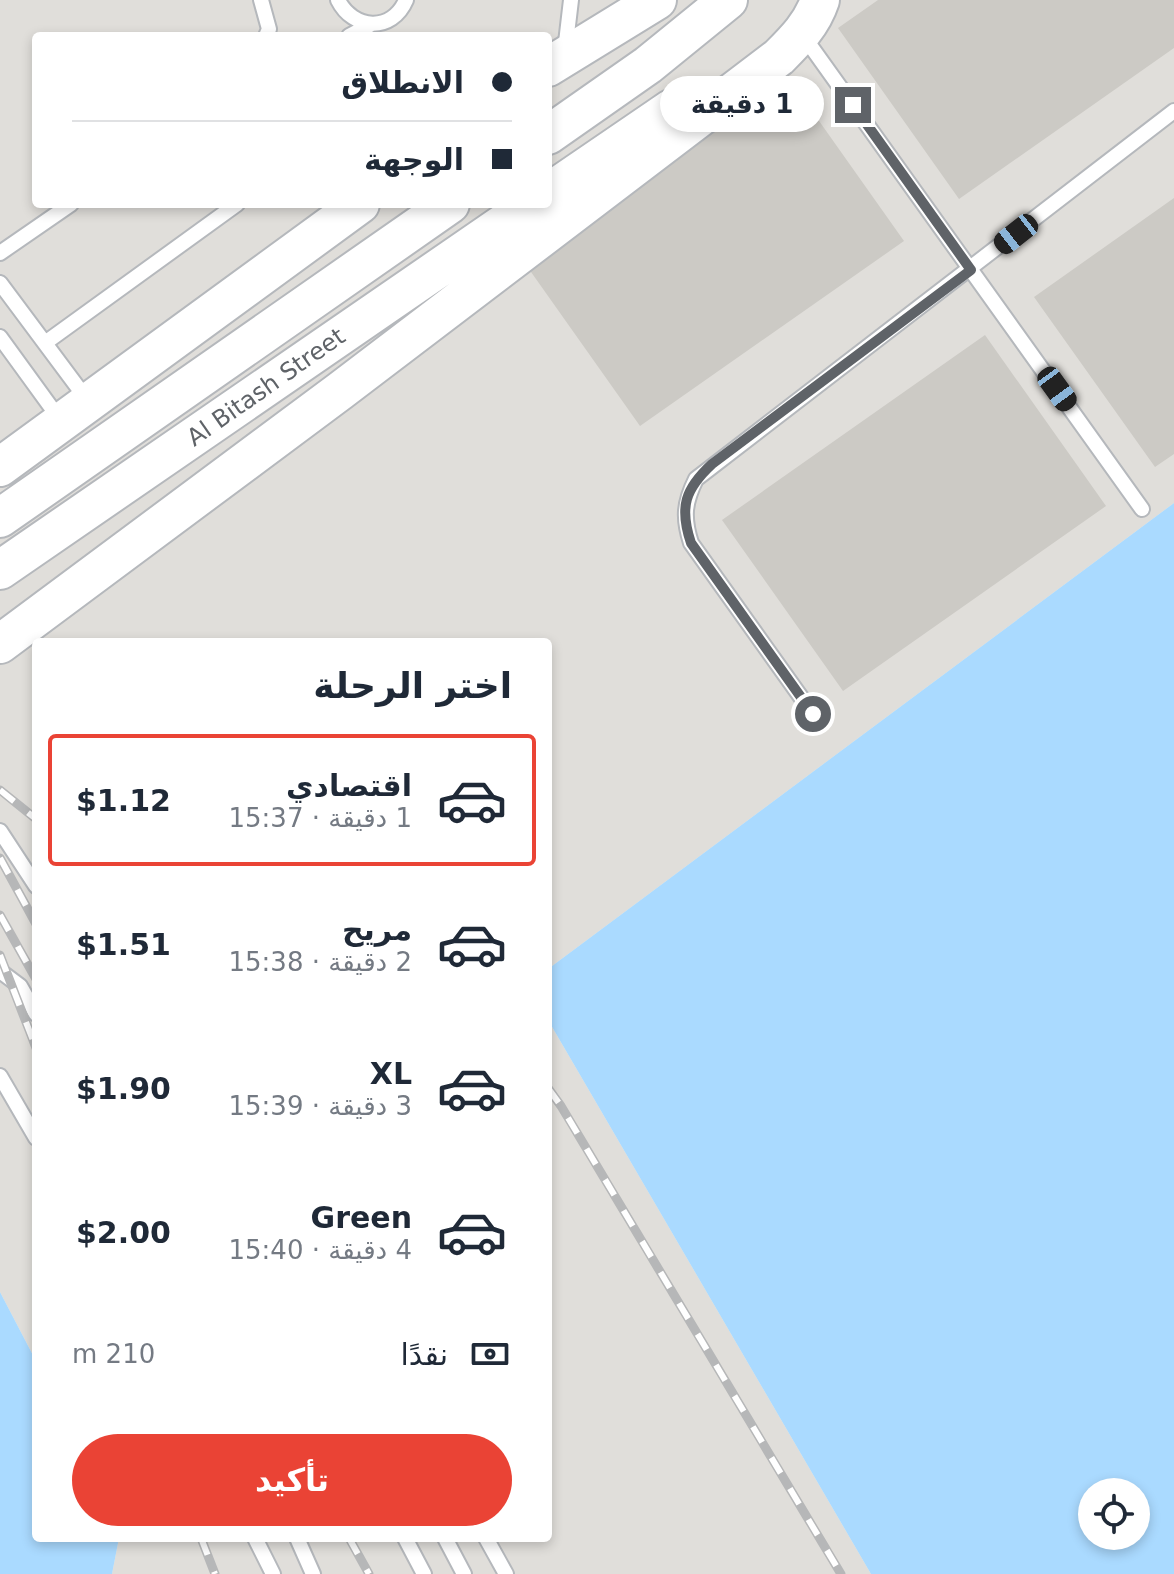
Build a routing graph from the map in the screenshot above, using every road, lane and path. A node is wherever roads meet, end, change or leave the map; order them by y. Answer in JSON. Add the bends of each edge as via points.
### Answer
{"nodes":[{"id":1,"x":261,"y":0,"type":"edge"},
{"id":2,"x":338,"y":0,"type":"edge"},
{"id":3,"x":406,"y":0,"type":"edge"},
{"id":4,"x":571,"y":0,"type":"edge"},
{"id":5,"x":657,"y":0,"type":"edge"},
{"id":6,"x":728,"y":0,"type":"edge"},
{"id":7,"x":820,"y":0,"type":"edge"},
{"id":8,"x":808,"y":17,"type":"edge"},
{"id":9,"x":370,"y":25,"type":"junction"},
{"id":10,"x":268,"y":32,"type":"edge"},
{"id":11,"x":357,"y":32,"type":"edge"},
{"id":12,"x":556,"y":61,"type":"edge"},
{"id":13,"x":1174,"y":111,"type":"edge"},
{"id":14,"x":552,"y":132,"type":"edge"},
{"id":15,"x":552,"y":190,"type":"edge"},
{"id":16,"x":65,"y":208,"type":"edge"},
{"id":17,"x":231,"y":208,"type":"edge"},
{"id":18,"x":355,"y":208,"type":"edge"},
{"id":19,"x":444,"y":208,"type":"edge"},
{"id":20,"x":526,"y":208,"type":"edge"},
{"id":21,"x":0,"y":253,"type":"edge"},
{"id":22,"x":971,"y":270,"type":"junction"},
{"id":23,"x":0,"y":283,"type":"edge"},
{"id":24,"x":0,"y":337,"type":"edge"},
{"id":25,"x":45,"y":343,"type":"junction"},
{"id":26,"x":75,"y":412,"type":"junction"},
{"id":27,"x":0,"y":467,"type":"edge"},
{"id":28,"x":1142,"y":509,"type":"dead end"},
{"id":29,"x":0,"y":518,"type":"edge"},
{"id":30,"x":0,"y":570,"type":"edge"},
{"id":31,"x":0,"y":644,"type":"edge"},
{"id":32,"x":813,"y":714,"type":"dead end"},
{"id":33,"x":0,"y":831,"type":"edge"},
{"id":34,"x":32,"y":880,"type":"edge"},
{"id":35,"x":0,"y":971,"type":"edge"},
{"id":36,"x":32,"y":1007,"type":"edge"},
{"id":37,"x":0,"y":1076,"type":"edge"},
{"id":38,"x":32,"y":1131,"type":"edge"},
{"id":39,"x":257,"y":1542,"type":"edge"},
{"id":40,"x":299,"y":1542,"type":"edge"},
{"id":41,"x":407,"y":1542,"type":"edge"},
{"id":42,"x":447,"y":1542,"type":"edge"},
{"id":43,"x":488,"y":1542,"type":"edge"},
{"id":44,"x":273,"y":1574,"type":"edge"},
{"id":45,"x":313,"y":1574,"type":"edge"},
{"id":46,"x":424,"y":1574,"type":"edge"},
{"id":47,"x":464,"y":1574,"type":"edge"},
{"id":48,"x":506,"y":1574,"type":"edge"}],
"edges":[{"from":1,"to":10,"type":"lane"},
{"from":2,"to":9,"type":"lane","via":[[350,17]]},
{"from":3,"to":9,"type":"lane","via":[[394,18]]},
{"from":4,"to":12,"type":"lane"},
{"from":5,"to":12,"type":"street"},
{"from":6,"to":14,"type":"street"},
{"from":7,"to":8,"type":"street"},
{"from":8,"to":15,"type":"street"},
{"from":8,"to":22,"type":"lane"},
{"from":8,"to":31,"type":"street","via":[[779,57]]},
{"from":9,"to":11,"type":"lane"},
{"from":13,"to":22,"type":"lane"},
{"from":16,"to":21,"type":"lane"},
{"from":17,"to":25,"type":"lane"},
{"from":18,"to":26,"type":"street"},
{"from":19,"to":29,"type":"street","name":"Al Bitash Street"},
{"from":20,"to":30,"type":"street","name":"Al Bitash Street"},
{"from":22,"to":28,"type":"lane"},
{"from":22,"to":32,"type":"lane","via":[[712,464],[686,499],[684,521],[691,543]]},
{"from":23,"to":25,"type":"lane"},
{"from":24,"to":26,"type":"lane"},
{"from":25,"to":26,"type":"lane"},
{"from":26,"to":27,"type":"street"},
{"from":33,"to":34,"type":"lane"},
{"from":35,"to":36,"type":"lane","via":[[20,986]]},
{"from":37,"to":38,"type":"lane"},
{"from":39,"to":44,"type":"lane"},
{"from":40,"to":45,"type":"lane"},
{"from":41,"to":46,"type":"lane"},
{"from":42,"to":47,"type":"lane"},
{"from":43,"to":48,"type":"lane"}]}
